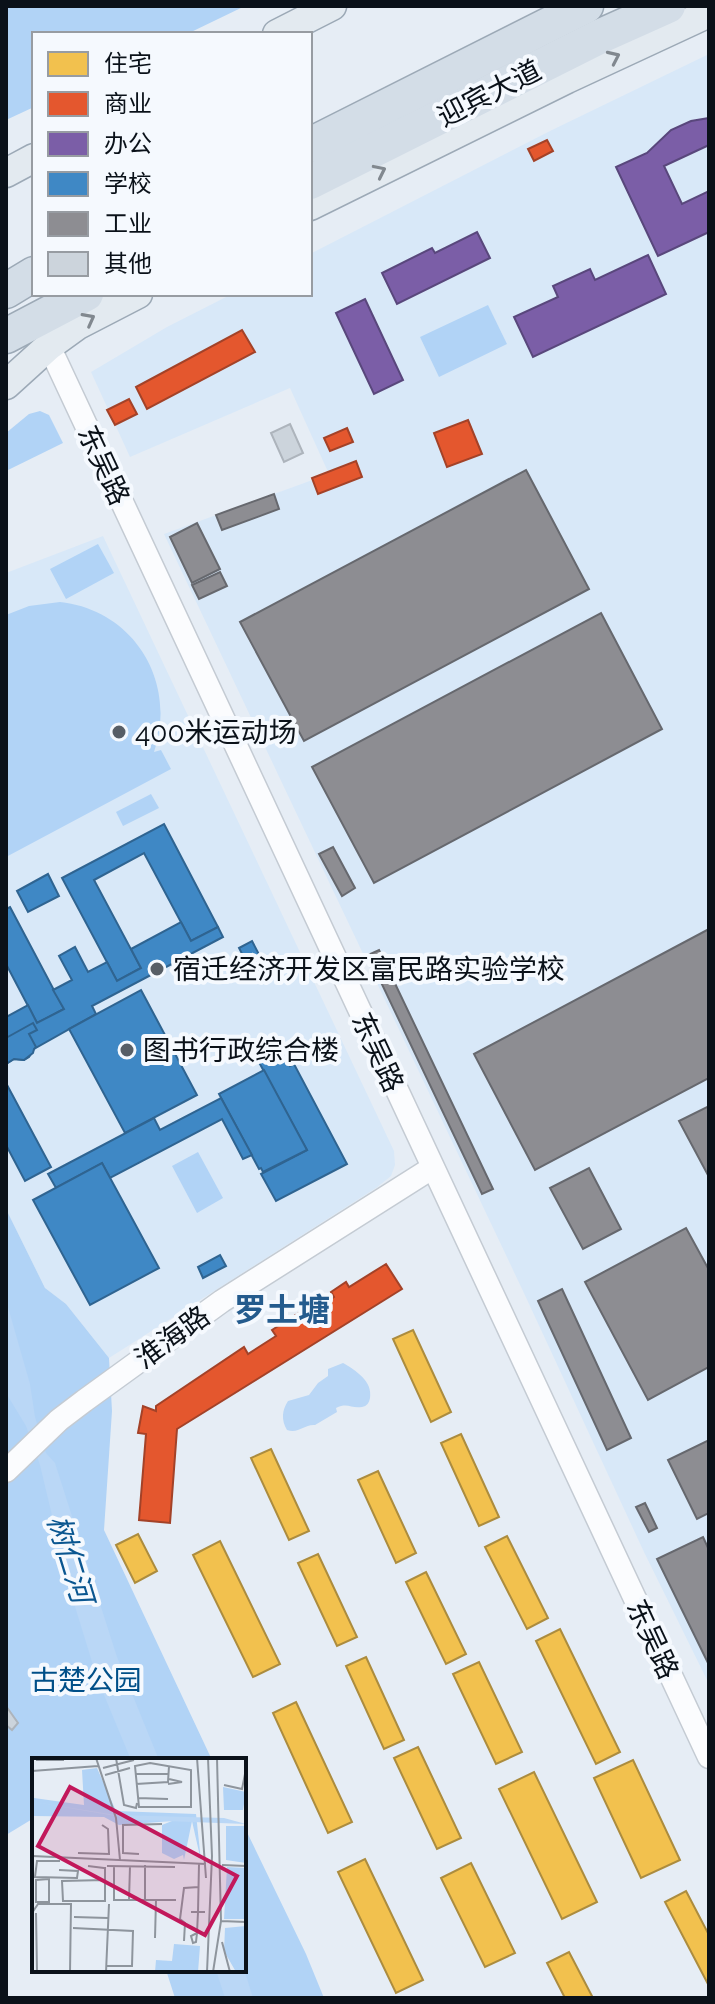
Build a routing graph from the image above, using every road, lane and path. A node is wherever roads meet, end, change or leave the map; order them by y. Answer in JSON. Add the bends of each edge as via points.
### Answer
{"nodes":[{"id":1,"x":332,"y":6,"type":"edge"},
{"id":2,"x":533,"y":6,"type":"edge"},
{"id":3,"x":586,"y":6,"type":"edge"},
{"id":4,"x":668,"y":6,"type":"edge"},
{"id":5,"x":709,"y":13,"type":"edge"},
{"id":6,"x":281,"y":32,"type":"edge"},
{"id":7,"x":312,"y":122,"type":"edge"},
{"id":8,"x":312,"y":144,"type":"edge"},
{"id":9,"x":32,"y":159,"type":"edge"},
{"id":10,"x":6,"y":173,"type":"edge"},
{"id":11,"x":312,"y":181,"type":"edge"},
{"id":12,"x":312,"y":205,"type":"edge"},
{"id":13,"x":32,"y":275,"type":"edge"},
{"id":14,"x":32,"y":284,"type":"edge"},
{"id":15,"x":6,"y":293,"type":"edge"},
{"id":16,"x":82,"y":296,"type":"edge"},
{"id":17,"x":134,"y":296,"type":"edge"},
{"id":18,"x":6,"y":336,"type":"edge"},
{"id":19,"x":49,"y":346,"type":"junction"},
{"id":20,"x":6,"y":385,"type":"edge"},
{"id":21,"x":432,"y":1168,"type":"junction"},
{"id":22,"x":11,"y":1466,"type":"edge"},
{"id":23,"x":709,"y":1757,"type":"edge"}],
"edges":[{"from":1,"to":6,"type":"main road"},
{"from":2,"to":7,"type":"highway"},
{"from":3,"to":8,"type":"highway","name":"迎宾大道"},
{"from":4,"to":11,"type":"highway","name":"迎宾大道"},
{"from":12,"to":5,"type":"main road","one_way":true},
{"from":9,"to":10,"type":"main road"},
{"from":13,"to":15,"type":"highway"},
{"from":14,"to":15,"type":"highway"},
{"from":16,"to":18,"type":"highway"},
{"from":19,"to":17,"type":"main road","one_way":true},
{"from":19,"to":20,"type":"main road"},
{"from":19,"to":21,"type":"street","name":"东吴路"},
{"from":21,"to":22,"type":"street","name":"淮海路","via":[[242,1288],[59,1420]]},
{"from":21,"to":23,"type":"street","name":"东吴路"}]}
